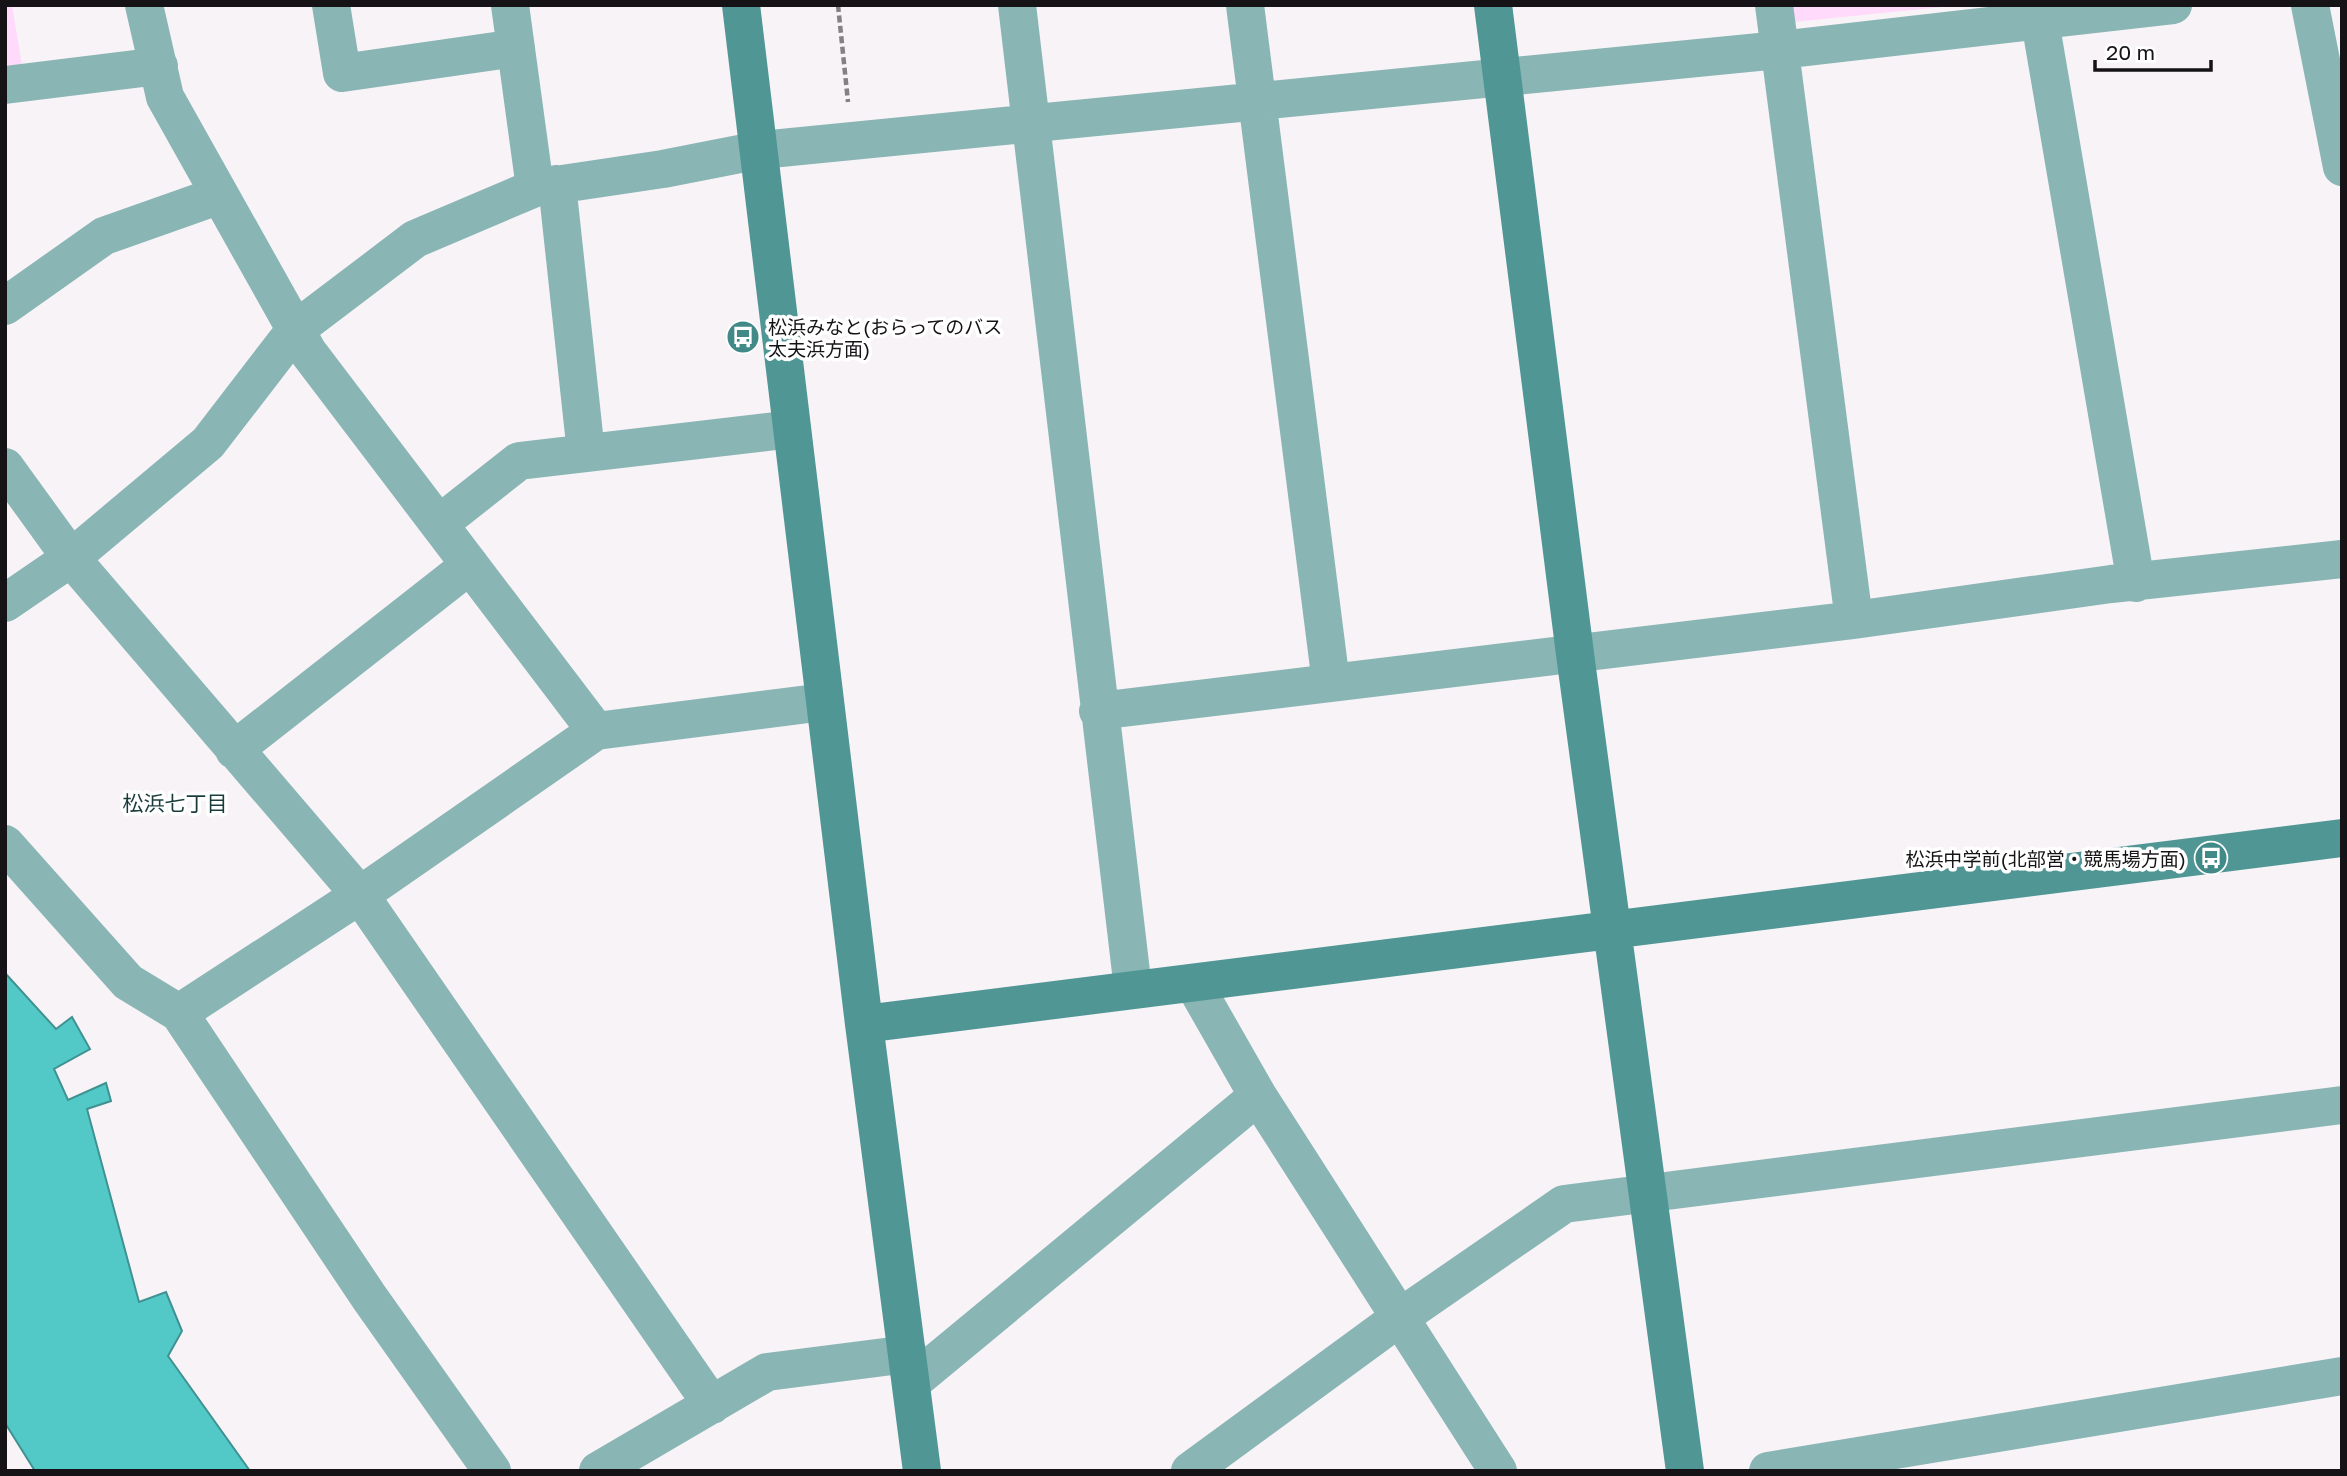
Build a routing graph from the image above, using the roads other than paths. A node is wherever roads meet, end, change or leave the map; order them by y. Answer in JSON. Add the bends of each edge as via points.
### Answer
{"nodes":[{"id":1,"x":144,"y":5,"type":"edge"},
{"id":2,"x":331,"y":5,"type":"edge"},
{"id":3,"x":510,"y":5,"type":"edge"},
{"id":4,"x":741,"y":5,"type":"edge"},
{"id":5,"x":1017,"y":5,"type":"edge"},
{"id":6,"x":1245,"y":5,"type":"edge"},
{"id":7,"x":1493,"y":5,"type":"edge"},
{"id":8,"x":1774,"y":5,"type":"edge"},
{"id":9,"x":2173,"y":5,"type":"edge"},
{"id":10,"x":2310,"y":5,"type":"edge"},
{"id":11,"x":2040,"y":21,"type":"junction"},
{"id":12,"x":516,"y":48,"type":"junction"},
{"id":13,"x":1780,"y":50,"type":"junction"},
{"id":14,"x":159,"y":66,"type":"junction"},
{"id":15,"x":1500,"y":76,"type":"junction"},
{"id":16,"x":5,"y":85,"type":"edge"},
{"id":17,"x":1258,"y":100,"type":"junction"},
{"id":18,"x":1033,"y":123,"type":"junction"},
{"id":19,"x":760,"y":150,"type":"junction"},
{"id":20,"x":2342,"y":167,"type":"edge"},
{"id":21,"x":546,"y":186,"type":"junction"},
{"id":22,"x":220,"y":195,"type":"junction"},
{"id":23,"x":5,"y":306,"type":"edge"},
{"id":24,"x":295,"y":330,"type":"junction"},
{"id":25,"x":792,"y":429,"type":"junction"},
{"id":26,"x":586,"y":453,"type":"junction"},
{"id":27,"x":5,"y":467,"type":"edge"},
{"id":28,"x":439,"y":524,"type":"junction"},
{"id":29,"x":71,"y":558,"type":"junction"},
{"id":30,"x":2342,"y":559,"type":"edge"},
{"id":31,"x":470,"y":565,"type":"junction"},
{"id":32,"x":2136,"y":583,"type":"junction"},
{"id":33,"x":5,"y":603,"type":"edge"},
{"id":34,"x":1854,"y":620,"type":"junction"},
{"id":35,"x":1575,"y":654,"type":"junction"},
{"id":36,"x":1331,"y":683,"type":"junction"},
{"id":37,"x":824,"y":702,"type":"junction"},
{"id":38,"x":1098,"y":711,"type":"junction"},
{"id":39,"x":596,"y":731,"type":"junction"},
{"id":40,"x":234,"y":750,"type":"junction"},
{"id":41,"x":2342,"y":838,"type":"edge"},
{"id":42,"x":5,"y":844,"type":"edge"},
{"id":43,"x":360,"y":895,"type":"junction"},
{"id":44,"x":1612,"y":929,"type":"junction"},
{"id":45,"x":1194,"y":984,"type":"junction"},
{"id":46,"x":1133,"y":989,"type":"junction"},
{"id":47,"x":179,"y":1013,"type":"junction"},
{"id":48,"x":864,"y":1024,"type":"junction"},
{"id":49,"x":1258,"y":1096,"type":"junction"},
{"id":50,"x":2342,"y":1105,"type":"edge"},
{"id":51,"x":1647,"y":1191,"type":"junction"},
{"id":52,"x":1399,"y":1318,"type":"junction"},
{"id":53,"x":909,"y":1369,"type":"junction"},
{"id":54,"x":2342,"y":1376,"type":"edge"},
{"id":55,"x":712,"y":1405,"type":"junction"},
{"id":56,"x":492,"y":1471,"type":"edge"},
{"id":57,"x":598,"y":1471,"type":"edge"},
{"id":58,"x":922,"y":1471,"type":"edge"},
{"id":59,"x":1190,"y":1471,"type":"edge"},
{"id":60,"x":1498,"y":1471,"type":"edge"},
{"id":61,"x":1685,"y":1471,"type":"edge"},
{"id":62,"x":1768,"y":1471,"type":"edge"}],
"edges":[{"from":1,"to":14,"type":"street"},
{"from":2,"to":12,"type":"street","via":[[342,73]]},
{"from":3,"to":12,"type":"street"},
{"from":4,"to":19,"type":"street"},
{"from":5,"to":18,"type":"street"},
{"from":6,"to":17,"type":"street"},
{"from":7,"to":15,"type":"street"},
{"from":8,"to":13,"type":"street"},
{"from":9,"to":11,"type":"street"},
{"from":10,"to":20,"type":"street"},
{"from":11,"to":13,"type":"street"},
{"from":11,"to":32,"type":"street"},
{"from":12,"to":21,"type":"street"},
{"from":13,"to":15,"type":"street"},
{"from":13,"to":34,"type":"street"},
{"from":14,"to":16,"type":"street"},
{"from":14,"to":22,"type":"street","via":[[165,97]]},
{"from":15,"to":17,"type":"street"},
{"from":15,"to":35,"type":"street"},
{"from":17,"to":18,"type":"street"},
{"from":17,"to":36,"type":"street"},
{"from":18,"to":19,"type":"street"},
{"from":18,"to":38,"type":"street"},
{"from":19,"to":21,"type":"street"},
{"from":19,"to":25,"type":"street"},
{"from":21,"to":24,"type":"street","via":[[415,239]]},
{"from":21,"to":26,"type":"street"},
{"from":22,"to":23,"type":"street","via":[[104,236]]},
{"from":22,"to":24,"type":"street"},
{"from":24,"to":28,"type":"street"},
{"from":24,"to":29,"type":"street","via":[[208,443]]},
{"from":25,"to":26,"type":"street"},
{"from":25,"to":37,"type":"street"},
{"from":26,"to":28,"type":"street","via":[[520,461]]},
{"from":27,"to":29,"type":"street"},
{"from":28,"to":31,"type":"street"},
{"from":29,"to":33,"type":"street"},
{"from":29,"to":40,"type":"street"},
{"from":30,"to":32,"type":"street"},
{"from":31,"to":39,"type":"street"},
{"from":31,"to":40,"type":"street"},
{"from":32,"to":34,"type":"street"},
{"from":34,"to":35,"type":"street"},
{"from":35,"to":36,"type":"street"},
{"from":35,"to":44,"type":"street"},
{"from":36,"to":38,"type":"street"},
{"from":37,"to":39,"type":"street"},
{"from":37,"to":48,"type":"street"},
{"from":38,"to":46,"type":"street"},
{"from":39,"to":43,"type":"street"},
{"from":40,"to":43,"type":"street"},
{"from":41,"to":44,"type":"street"},
{"from":42,"to":47,"type":"street","via":[[128,982]]},
{"from":43,"to":47,"type":"street"},
{"from":43,"to":55,"type":"street"},
{"from":44,"to":45,"type":"street"},
{"from":44,"to":51,"type":"street"},
{"from":45,"to":46,"type":"street"},
{"from":45,"to":49,"type":"street"},
{"from":46,"to":48,"type":"street"},
{"from":47,"to":56,"type":"street"},
{"from":48,"to":53,"type":"street"},
{"from":49,"to":52,"type":"street"},
{"from":49,"to":53,"type":"street"},
{"from":50,"to":51,"type":"street"},
{"from":51,"to":52,"type":"street","via":[[1564,1204]]},
{"from":51,"to":61,"type":"street"},
{"from":52,"to":59,"type":"street"},
{"from":52,"to":60,"type":"street"},
{"from":53,"to":55,"type":"street","via":[[767,1372]]},
{"from":53,"to":58,"type":"street"},
{"from":54,"to":62,"type":"street"},
{"from":55,"to":57,"type":"street"}]}
